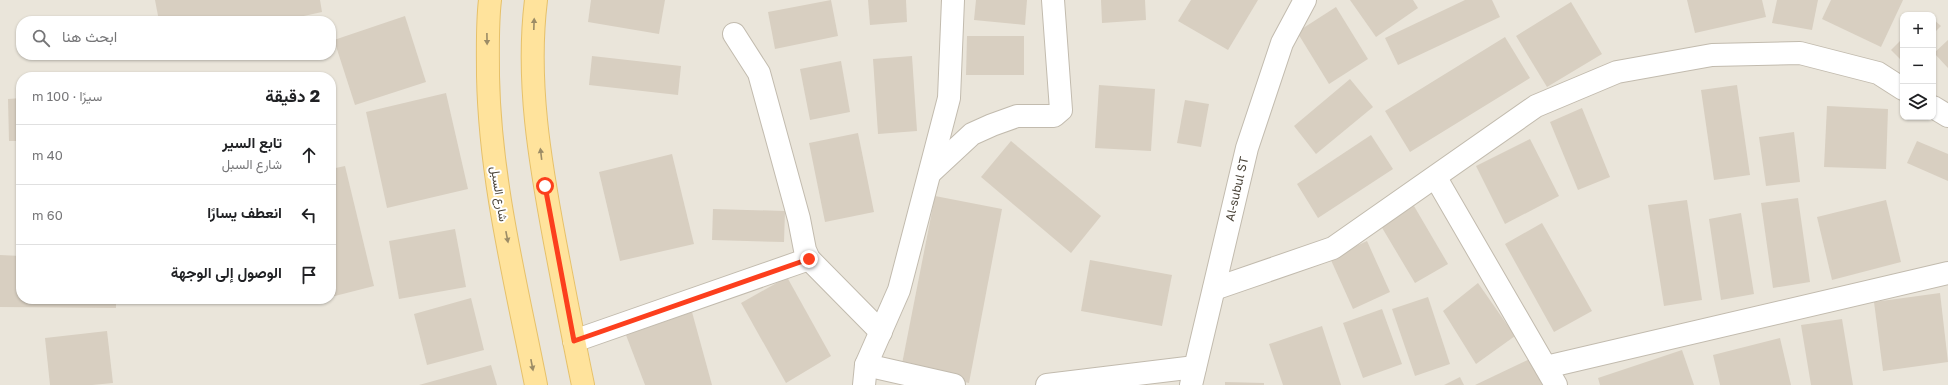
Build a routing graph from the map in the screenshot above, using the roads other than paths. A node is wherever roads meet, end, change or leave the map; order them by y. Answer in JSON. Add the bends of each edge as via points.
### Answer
{"nodes":[{"id":1,"x":490,"y":0,"type":"edge"},
{"id":2,"x":536,"y":0,"type":"edge"},
{"id":3,"x":953,"y":0,"type":"edge"},
{"id":4,"x":1053,"y":0,"type":"edge"},
{"id":5,"x":1305,"y":0,"type":"edge"},
{"id":6,"x":734,"y":34,"type":"dead end"},
{"id":7,"x":1900,"y":87,"type":"edge"},
{"id":8,"x":1936,"y":109,"type":"edge"},
{"id":9,"x":1948,"y":116,"type":"edge"},
{"id":10,"x":930,"y":173,"type":"junction"},
{"id":11,"x":1436,"y":178,"type":"junction"},
{"id":12,"x":809,"y":259,"type":"junction"},
{"id":13,"x":1948,"y":273,"type":"edge"},
{"id":14,"x":1214,"y":289,"type":"junction"},
{"id":15,"x":881,"y":332,"type":"junction"},
{"id":16,"x":574,"y":341,"type":"junction"},
{"id":17,"x":865,"y":375,"type":"edge"},
{"id":18,"x":1193,"y":376,"type":"edge"},
{"id":19,"x":1551,"y":376,"type":"edge"},
{"id":20,"x":536,"y":385,"type":"edge"},
{"id":21,"x":583,"y":385,"type":"edge"},
{"id":22,"x":954,"y":385,"type":"edge"},
{"id":23,"x":1047,"y":385,"type":"edge"}],
"edges":[{"from":1,"to":20,"type":"main road","name":"شارع السبل","one_way":true,"via":[[487,24],[489,115],[498,192]]},
{"from":16,"to":2,"type":"main road","one_way":true,"via":[[545,186],[534,106]]},
{"from":3,"to":10,"type":"street","via":[[949,98]]},
{"from":4,"to":10,"type":"street","via":[[1061,110],[1054,116],[1017,116],[972,134]]},
{"from":5,"to":14,"type":"street","name":"Al-subul ST","via":[[1282,42],[1247,148]]},
{"from":6,"to":12,"type":"street","via":[[759,73]]},
{"from":7,"to":11,"type":"street","via":[[1878,73],[1800,53],[1712,55],[1617,72],[1536,106]]},
{"from":8,"to":9,"type":"street"},
{"from":10,"to":15,"type":"street","via":[[899,290]]},
{"from":11,"to":14,"type":"street","via":[[1333,248]]},
{"from":11,"to":19,"type":"street"},
{"from":12,"to":15,"type":"street"},
{"from":12,"to":16,"type":"street"},
{"from":13,"to":19,"type":"street"},
{"from":14,"to":18,"type":"street","name":"Al-subul ST"},
{"from":15,"to":17,"type":"street"},
{"from":16,"to":21,"type":"main road"},
{"from":17,"to":22,"type":"street"},
{"from":18,"to":23,"type":"street"}]}
